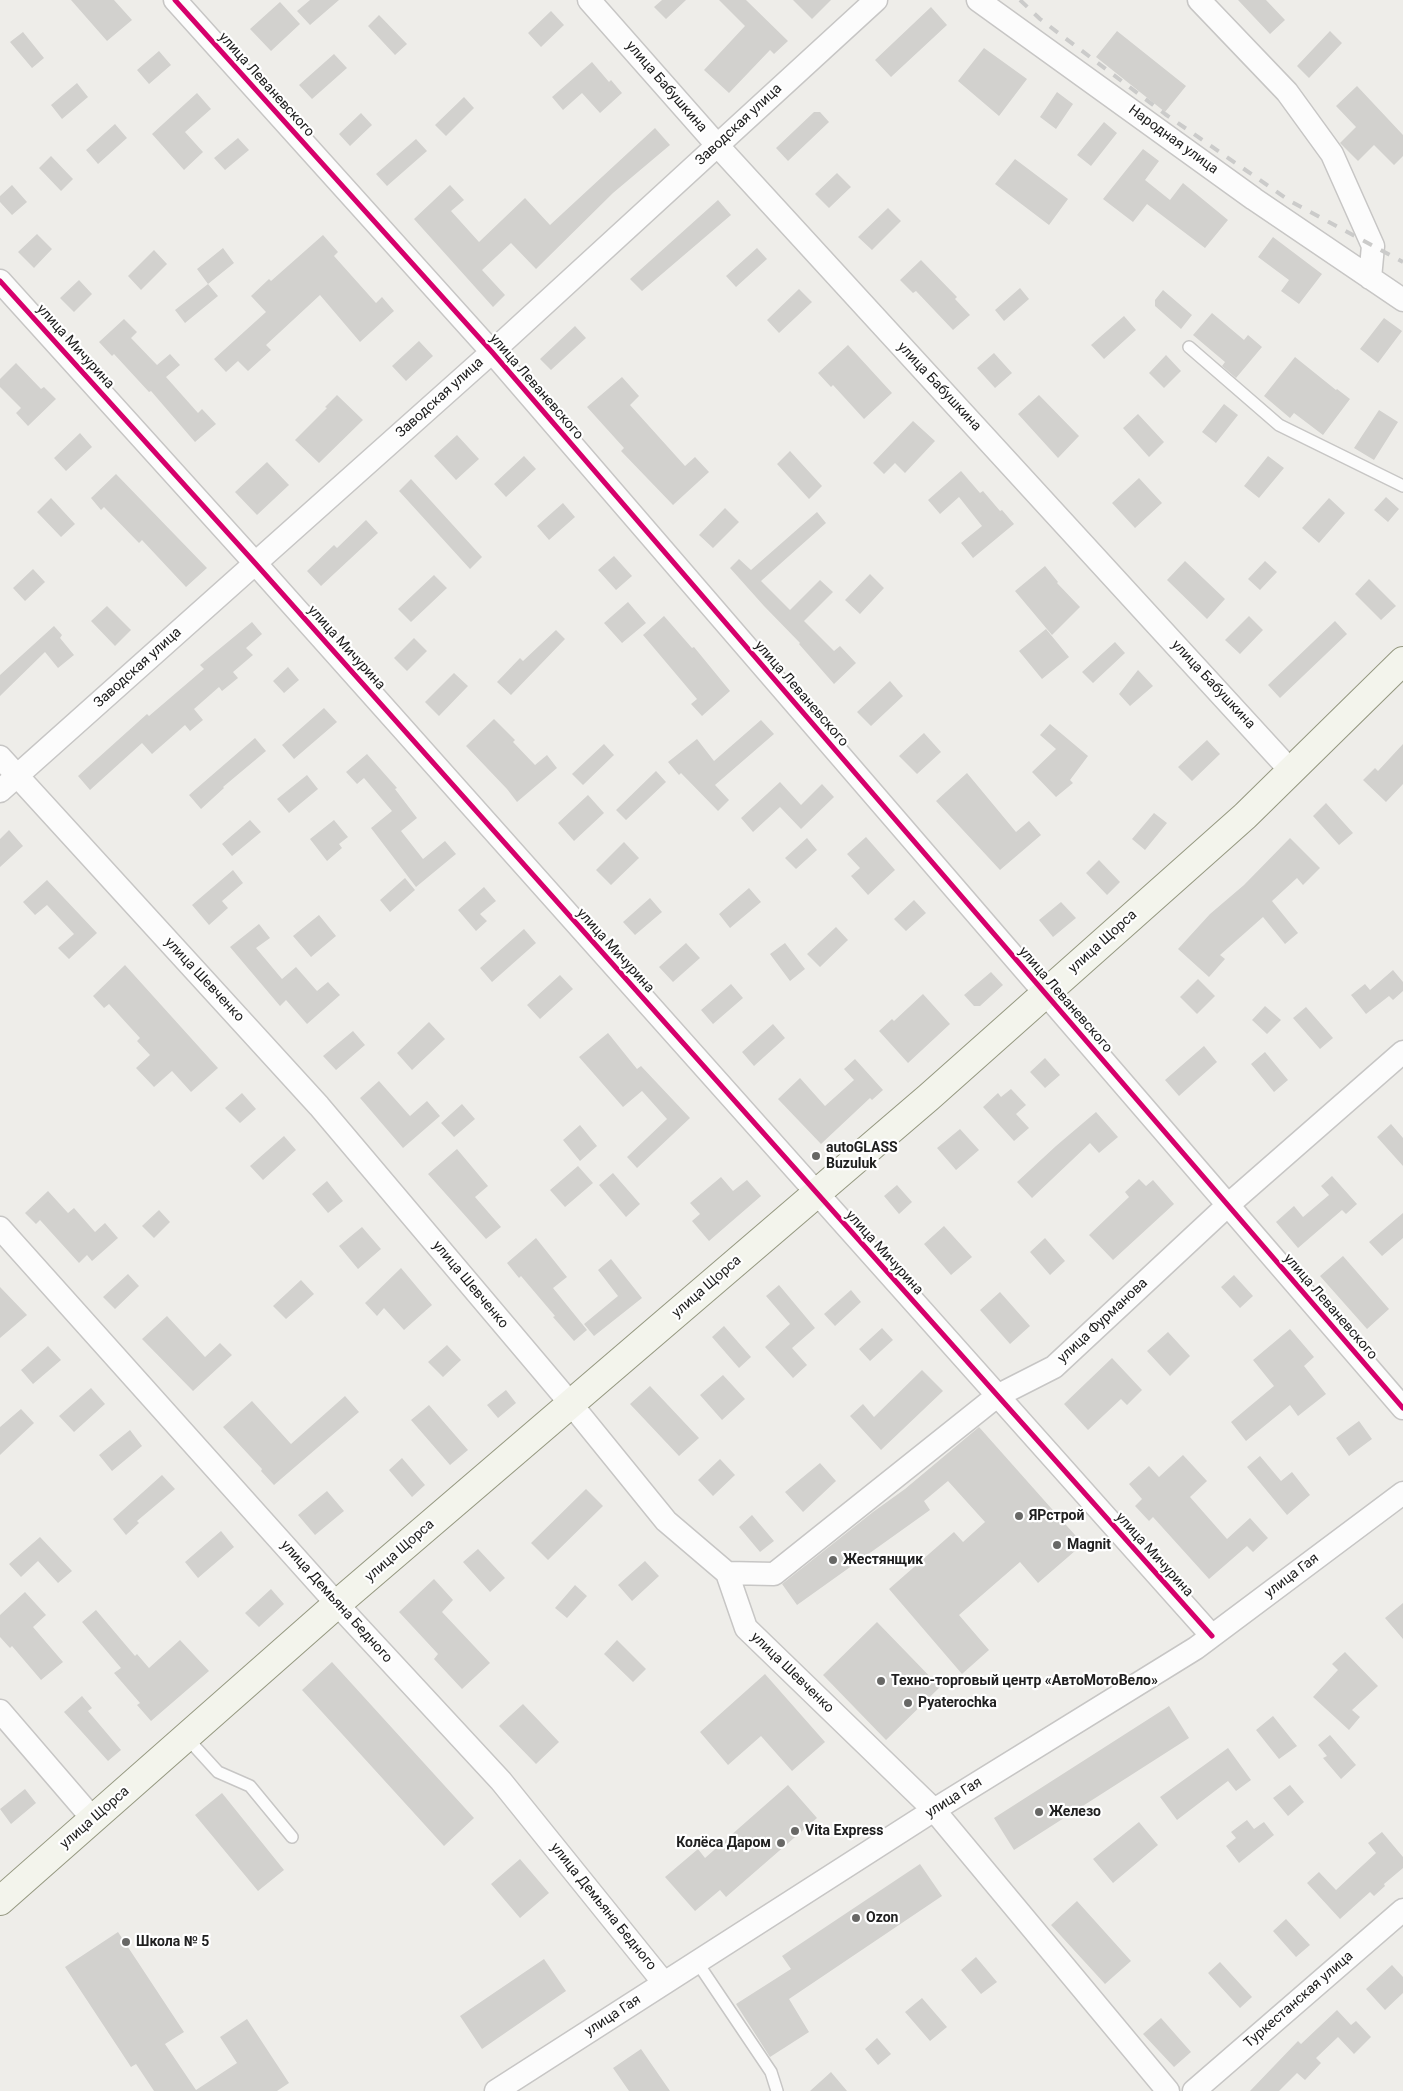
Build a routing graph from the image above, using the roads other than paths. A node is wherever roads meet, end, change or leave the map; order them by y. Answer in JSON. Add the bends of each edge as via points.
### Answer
{"nodes":[{"id":1,"x":175,"y":0,"type":"edge"},
{"id":2,"x":589,"y":0,"type":"edge"},
{"id":3,"x":876,"y":0,"type":"edge"},
{"id":4,"x":978,"y":0,"type":"edge"},
{"id":5,"x":1199,"y":0,"type":"edge"},
{"id":6,"x":718,"y":145,"type":"junction"},
{"id":7,"x":1370,"y":278,"type":"junction"},
{"id":8,"x":0,"y":281,"type":"edge"},
{"id":9,"x":1403,"y":300,"type":"edge"},
{"id":10,"x":1189,"y":347,"type":"dead end"},
{"id":11,"x":492,"y":352,"type":"junction"},
{"id":12,"x":1403,"y":486,"type":"edge"},
{"id":13,"x":255,"y":563,"type":"junction"},
{"id":14,"x":1403,"y":661,"type":"edge"},
{"id":15,"x":0,"y":757,"type":"edge"},
{"id":16,"x":1292,"y":771,"type":"junction"},
{"id":17,"x":16,"y":776,"type":"junction"},
{"id":18,"x":0,"y":791,"type":"edge"},
{"id":19,"x":1045,"y":994,"type":"junction"},
{"id":20,"x":1403,"y":1052,"type":"edge"},
{"id":21,"x":817,"y":1194,"type":"junction"},
{"id":22,"x":1228,"y":1205,"type":"junction"},
{"id":23,"x":0,"y":1228,"type":"edge"},
{"id":24,"x":997,"y":1396,"type":"junction"},
{"id":25,"x":571,"y":1404,"type":"junction"},
{"id":26,"x":1403,"y":1408,"type":"edge"},
{"id":27,"x":1403,"y":1493,"type":"edge"},
{"id":28,"x":728,"y":1573,"type":"junction"},
{"id":29,"x":338,"y":1604,"type":"junction"},
{"id":30,"x":1212,"y":1636,"type":"junction"},
{"id":31,"x":0,"y":1710,"type":"edge"},
{"id":32,"x":186,"y":1737,"type":"junction"},
{"id":33,"x":934,"y":1810,"type":"junction"},
{"id":34,"x":93,"y":1819,"type":"junction"},
{"id":35,"x":292,"y":1837,"type":"dead end"},
{"id":36,"x":0,"y":1901,"type":"edge"},
{"id":37,"x":1403,"y":1910,"type":"edge"},
{"id":38,"x":697,"y":1962,"type":"junction"},
{"id":39,"x":664,"y":1983,"type":"junction"},
{"id":40,"x":496,"y":2091,"type":"edge"},
{"id":41,"x":777,"y":2091,"type":"edge"},
{"id":42,"x":1168,"y":2091,"type":"edge"},
{"id":43,"x":1194,"y":2091,"type":"edge"}],
"edges":[{"from":1,"to":11,"type":"street","name":"улица Леваневского"},
{"from":2,"to":6,"type":"street","name":"улица Бабушкина"},
{"from":3,"to":6,"type":"street","name":"Заводская улица"},
{"from":4,"to":7,"type":"street","name":"Народная улица","via":[[1254,199]]},
{"from":5,"to":7,"type":"street","via":[[1286,92],[1332,154],[1373,246]]},
{"from":6,"to":11,"type":"street","name":"Заводская улица"},
{"from":6,"to":16,"type":"street","name":"улица Бабушкина"},
{"from":7,"to":9,"type":"street","name":"Народная улица"},
{"from":8,"to":13,"type":"street","name":"улица Мичурина"},
{"from":10,"to":12,"type":"lane","via":[[1279,425]]},
{"from":11,"to":13,"type":"street","name":"Заводская улица"},
{"from":11,"to":19,"type":"street","name":"улица Леваневского"},
{"from":13,"to":17,"type":"street","name":"Заводская улица"},
{"from":13,"to":21,"type":"street","name":"улица Мичурина"},
{"from":14,"to":16,"type":"main road","name":"улица Щорса"},
{"from":15,"to":17,"type":"street","name":"улица Шевченко"},
{"from":16,"to":19,"type":"main road","name":"улица Щорса"},
{"from":17,"to":18,"type":"street","name":"Заводская улица"},
{"from":17,"to":25,"type":"street","name":"улица Шевченко","via":[[320,1106]]},
{"from":19,"to":21,"type":"main road","name":"улица Щорса"},
{"from":19,"to":22,"type":"street","name":"улица Леваневского"},
{"from":20,"to":22,"type":"street","name":"улица Фурманова"},
{"from":21,"to":24,"type":"street","name":"улица Мичурина"},
{"from":21,"to":25,"type":"main road","name":"улица Щорса"},
{"from":22,"to":24,"type":"street","name":"улица Фурманова","via":[[1054,1368]]},
{"from":22,"to":26,"type":"street","name":"улица Леваневского"},
{"from":23,"to":29,"type":"street","name":"улица Демьяна Бедного"},
{"from":24,"to":28,"type":"street","name":"улица Фурманова","via":[[774,1574]]},
{"from":24,"to":30,"type":"street","name":"улица Мичурина"},
{"from":25,"to":28,"type":"street","name":"улица Шевченко","via":[[666,1521]]},
{"from":25,"to":29,"type":"main road","name":"улица Щорса"},
{"from":27,"to":30,"type":"street","name":"улица Гая"},
{"from":28,"to":33,"type":"street","name":"улица Шевченко","via":[[746,1628]]},
{"from":29,"to":32,"type":"main road","name":"улица Щорса"},
{"from":29,"to":39,"type":"street","name":"улица Демьяна Бедного","via":[[501,1781]]},
{"from":30,"to":33,"type":"street","name":"улица Гая"},
{"from":31,"to":34,"type":"street"},
{"from":32,"to":34,"type":"main road","name":"улица Щорса"},
{"from":32,"to":35,"type":"lane","via":[[218,1772],[250,1786]]},
{"from":33,"to":38,"type":"street","name":"улица Гая"},
{"from":33,"to":42,"type":"street","name":"улица Шевченко"},
{"from":34,"to":36,"type":"main road","name":"улица Щорса"},
{"from":37,"to":43,"type":"street","name":"Туркестанская улица"},
{"from":38,"to":39,"type":"street","name":"улица Гая"},
{"from":38,"to":41,"type":"lane","via":[[771,2072]]},
{"from":39,"to":40,"type":"street","name":"улица Гая"}]}
